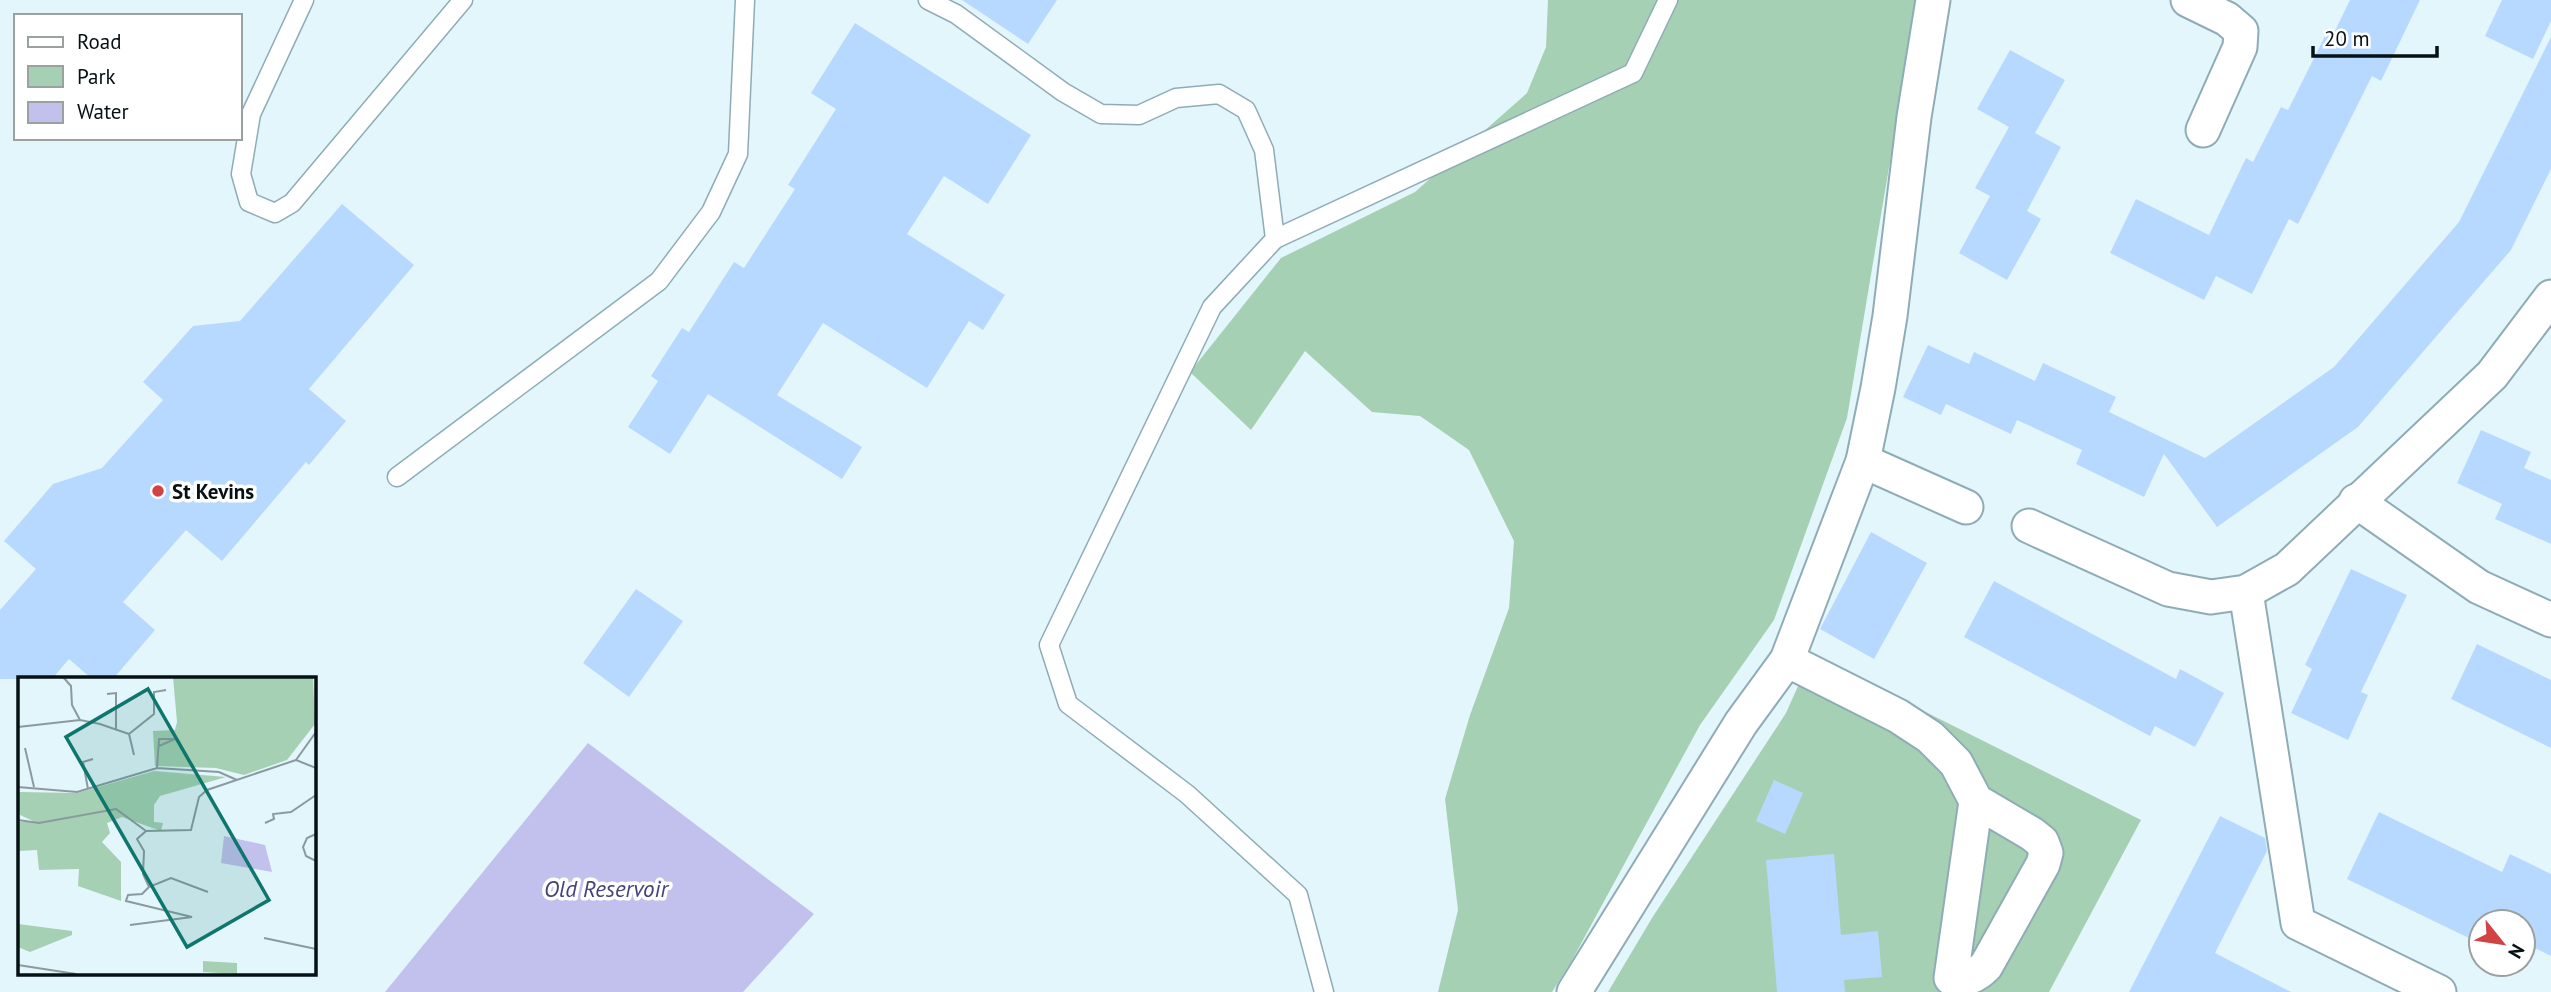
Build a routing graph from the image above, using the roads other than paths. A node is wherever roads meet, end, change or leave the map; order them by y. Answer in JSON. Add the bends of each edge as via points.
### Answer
{"nodes":[{"id":1,"x":304,"y":0,"type":"edge"},
{"id":2,"x":463,"y":0,"type":"edge"},
{"id":3,"x":745,"y":0,"type":"edge"},
{"id":4,"x":928,"y":0,"type":"edge"},
{"id":5,"x":1668,"y":0,"type":"edge"},
{"id":6,"x":1933,"y":0,"type":"edge"},
{"id":7,"x":2188,"y":0,"type":"edge"},
{"id":8,"x":2203,"y":130,"type":"dead end"},
{"id":9,"x":1275,"y":239,"type":"junction"},
{"id":10,"x":2551,"y":297,"type":"edge"},
{"id":11,"x":1863,"y":461,"type":"junction"},
{"id":12,"x":397,"y":477,"type":"dead end"},
{"id":13,"x":2356,"y":501,"type":"junction"},
{"id":14,"x":1966,"y":507,"type":"dead end"},
{"id":15,"x":2029,"y":526,"type":"dead end"},
{"id":16,"x":2246,"y":592,"type":"junction"},
{"id":17,"x":2551,"y":620,"type":"edge"},
{"id":18,"x":1787,"y":660,"type":"junction"},
{"id":19,"x":1976,"y":801,"type":"junction"},
{"id":20,"x":1324,"y":992,"type":"edge"},
{"id":21,"x":1574,"y":992,"type":"edge"},
{"id":22,"x":2439,"y":992,"type":"edge"}],
"edges":[{"from":1,"to":2,"type":"lane","via":[[251,114],[241,174],[249,202],[275,213],[292,203]]},
{"from":3,"to":12,"type":"lane","via":[[738,153],[711,212],[659,281]]},
{"from":4,"to":9,"type":"lane","via":[[956,14],[1101,114],[1139,115],[1175,98],[1219,94],[1246,110],[1264,150]]},
{"from":5,"to":9,"type":"lane","via":[[1633,73]]},
{"from":6,"to":11,"type":"street","via":[[1890,316]]},
{"from":7,"to":8,"type":"street","via":[[2241,31],[2241,47]]},
{"from":9,"to":20,"type":"lane","via":[[1212,307],[1049,645],[1068,704],[1186,794],[1298,895]]},
{"from":10,"to":13,"type":"street","via":[[2492,375]]},
{"from":11,"to":14,"type":"street"},
{"from":11,"to":18,"type":"street"},
{"from":13,"to":16,"type":"street","via":[[2287,569]]},
{"from":13,"to":17,"type":"street","via":[[2479,587]]},
{"from":15,"to":16,"type":"street","via":[[2168,589],[2211,597]]},
{"from":16,"to":22,"type":"street","via":[[2298,923]]},
{"from":18,"to":19,"type":"street","via":[[1930,737],[1956,763]]},
{"from":18,"to":21,"type":"street","via":[[1741,723]]},
{"from":19,"to":19,"type":"street","via":[[2032,834],[2046,853],[1986,966],[1963,980],[1951,978]]}]}
